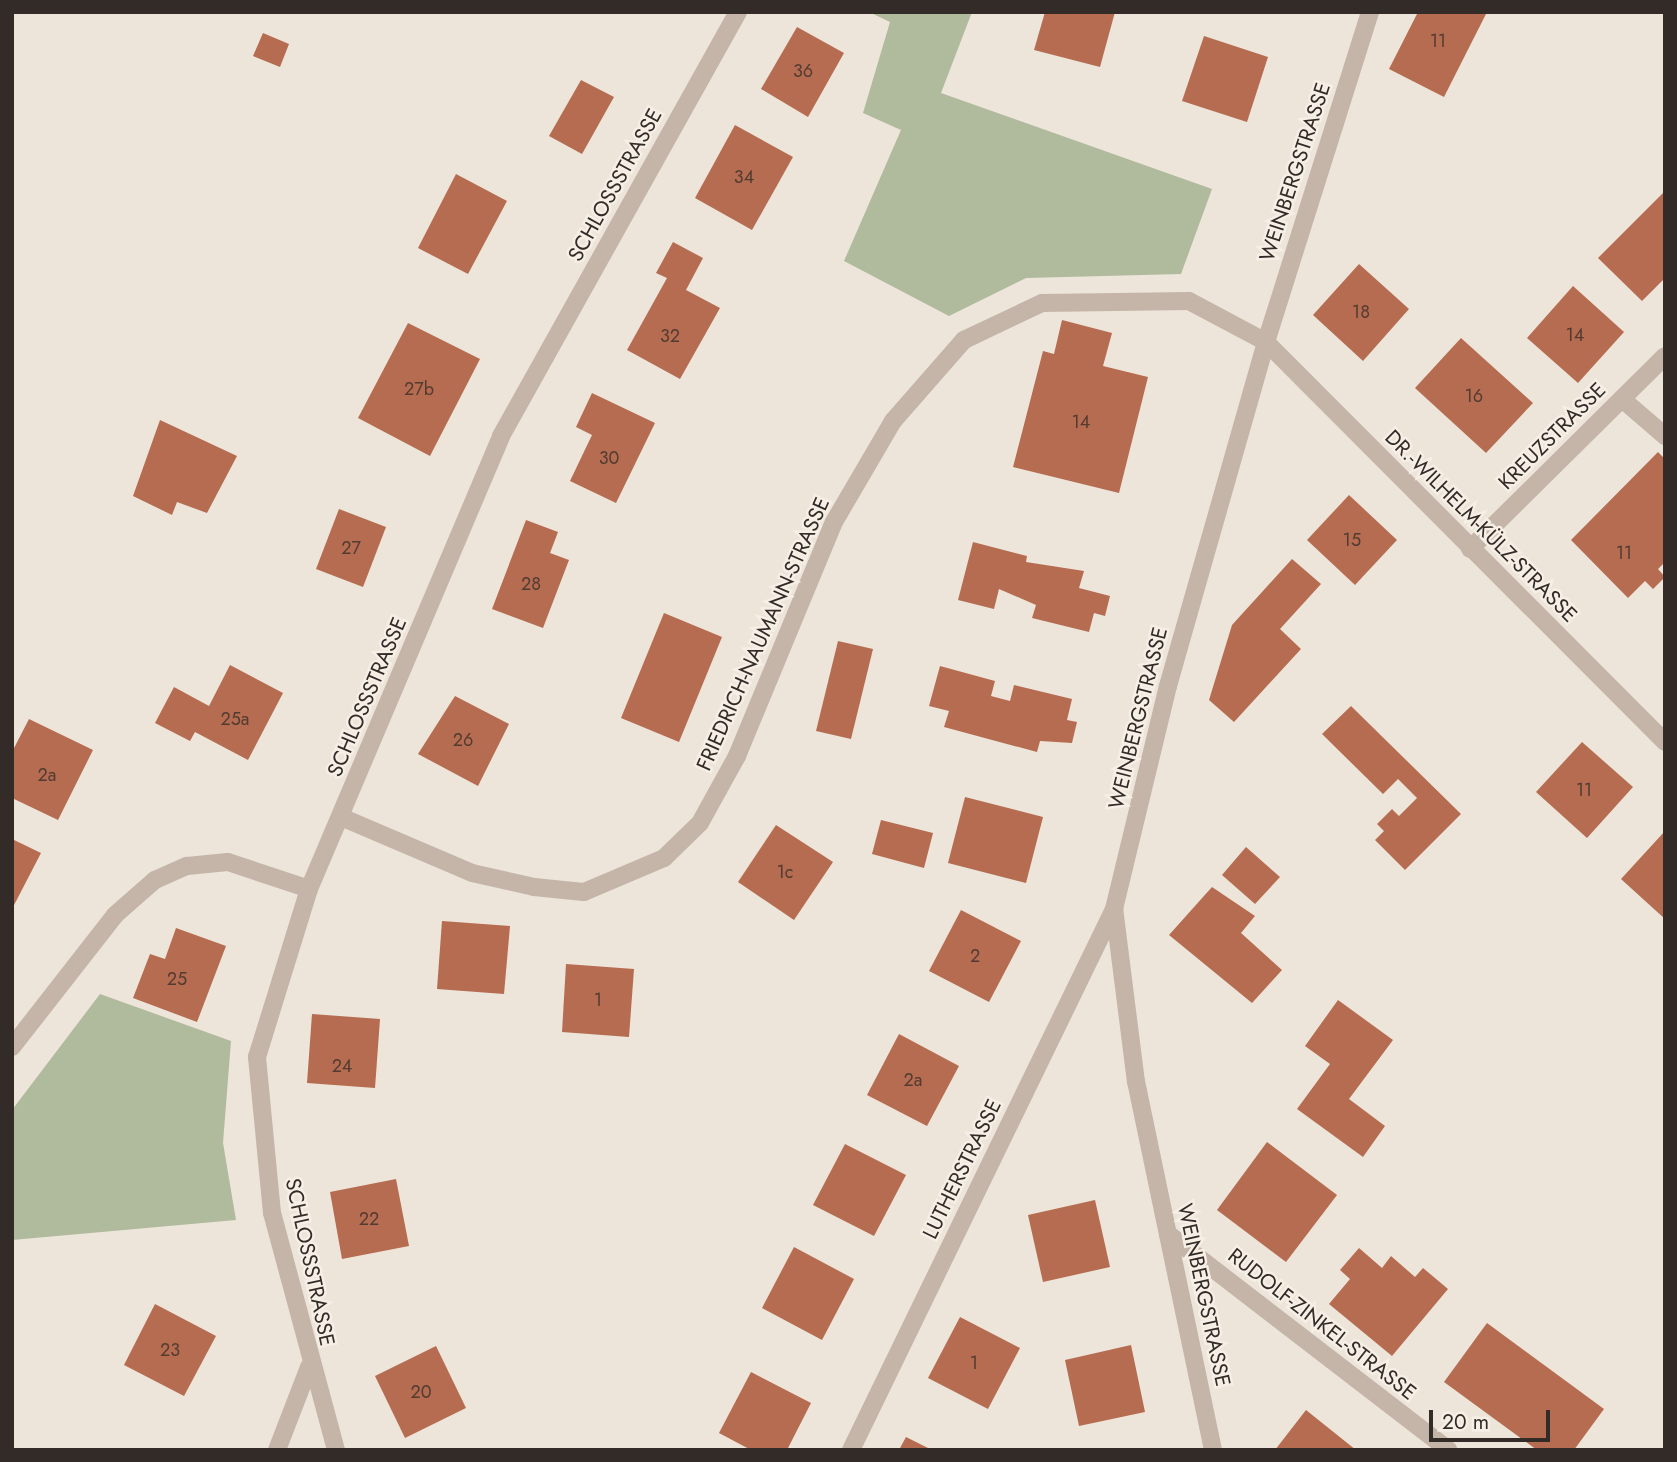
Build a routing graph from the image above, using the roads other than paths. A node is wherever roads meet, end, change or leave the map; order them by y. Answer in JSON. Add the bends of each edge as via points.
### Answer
{"nodes":[{"id":1,"x":738,"y":12,"type":"edge"},
{"id":2,"x":1370,"y":12,"type":"edge"},
{"id":3,"x":1266,"y":342,"type":"junction"},
{"id":4,"x":1665,"y":356,"type":"edge"},
{"id":5,"x":1622,"y":399,"type":"junction"},
{"id":6,"x":1665,"y":436,"type":"edge"},
{"id":7,"x":1470,"y":549,"type":"junction"},
{"id":8,"x":1665,"y":742,"type":"edge"},
{"id":9,"x":341,"y":817,"type":"junction"},
{"id":10,"x":309,"y":889,"type":"junction"},
{"id":11,"x":1114,"y":908,"type":"junction"},
{"id":12,"x":12,"y":1047,"type":"edge"},
{"id":13,"x":1168,"y":1234,"type":"junction"},
{"id":14,"x":309,"y":1367,"type":"junction"},
{"id":15,"x":278,"y":1450,"type":"edge"},
{"id":16,"x":336,"y":1450,"type":"edge"},
{"id":17,"x":851,"y":1450,"type":"edge"},
{"id":18,"x":1213,"y":1450,"type":"edge"},
{"id":19,"x":1448,"y":1450,"type":"edge"}],
"edges":[{"from":1,"to":9,"type":"street","name":"SCHLOSSSTRASSE","via":[[501,436]]},
{"from":2,"to":3,"type":"street","name":"WEINBERGSTRASSE"},
{"from":3,"to":7,"type":"street","name":"DR.-WILHELM-KÜLZ-STRASSE"},
{"from":3,"to":9,"type":"street","name":"FRIEDRICH-NAUMANN-STRASSE","via":[[1189,301],[1042,303],[964,340],[893,421],[834,522],[737,756],[699,823],[664,858],[584,892],[534,887],[472,873]]},
{"from":3,"to":11,"type":"street","name":"WEINBERGSTRASSE","via":[[1168,686]]},
{"from":4,"to":5,"type":"street","name":"KREUZSTRASSE"},
{"from":5,"to":6,"type":"street"},
{"from":5,"to":7,"type":"street","name":"KREUZSTRASSE"},
{"from":7,"to":8,"type":"street","name":"DR.-WILHELM-KÜLZ-STRASSE"},
{"from":9,"to":10,"type":"street","name":"SCHLOSSSTRASSE"},
{"from":10,"to":12,"type":"street","via":[[228,862],[187,866],[155,880],[115,915]]},
{"from":10,"to":14,"type":"street","name":"SCHLOSSSTRASSE","via":[[257,1057],[272,1213]]},
{"from":11,"to":13,"type":"street","name":"WEINBERGSTRASSE","via":[[1136,1082]]},
{"from":11,"to":17,"type":"street","name":"LUTHERSTRASSE"},
{"from":13,"to":18,"type":"street","name":"WEINBERGSTRASSE"},
{"from":13,"to":19,"type":"street","name":"RUDOLF-ZINKEL-STRASSE"},
{"from":14,"to":15,"type":"street"},
{"from":14,"to":16,"type":"street","name":"SCHLOSSSTRASSE"}]}
